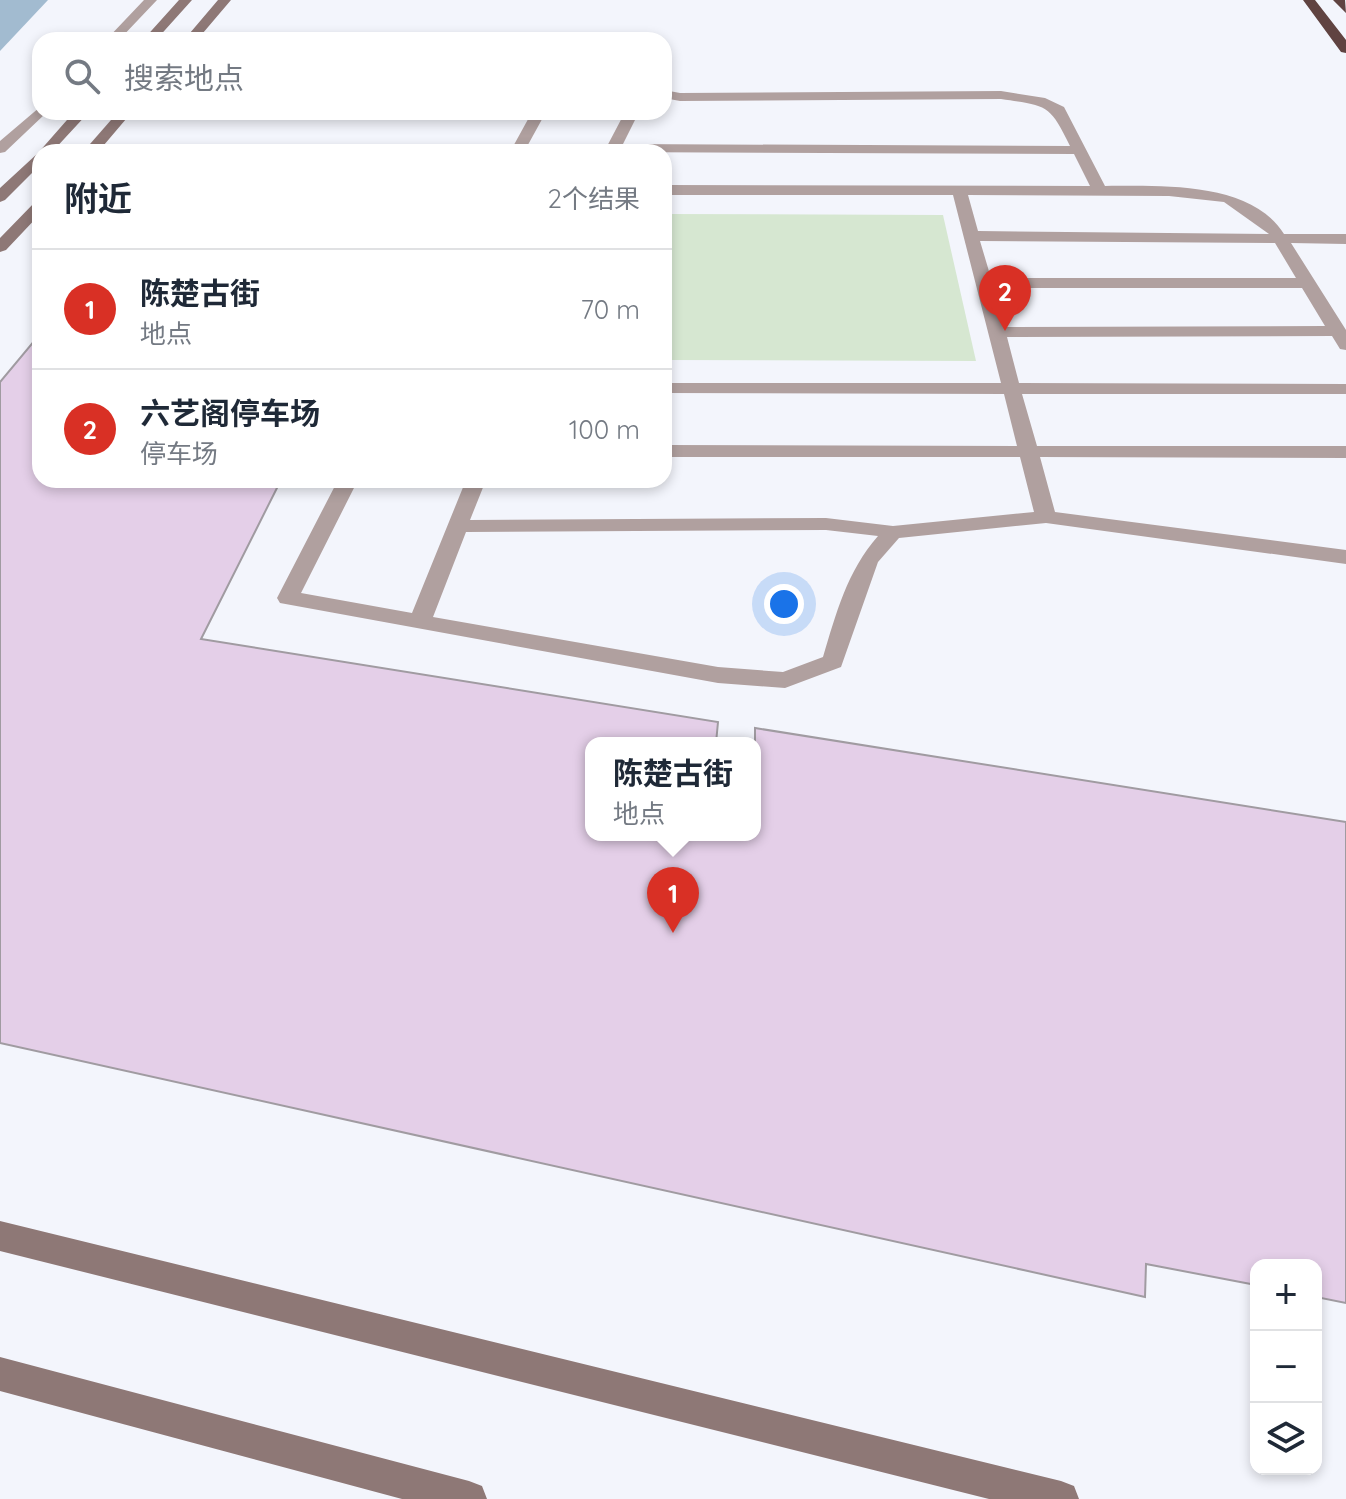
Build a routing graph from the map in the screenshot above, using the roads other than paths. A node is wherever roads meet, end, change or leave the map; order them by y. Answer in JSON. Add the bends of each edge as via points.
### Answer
{"nodes":[{"id":1,"x":151,"y":0,"type":"edge"},
{"id":2,"x":186,"y":0,"type":"edge"},
{"id":3,"x":225,"y":0,"type":"edge"},
{"id":4,"x":1309,"y":0,"type":"edge"},
{"id":5,"x":1339,"y":0,"type":"edge"},
{"id":6,"x":1346,"y":9,"type":"edge"},
{"id":7,"x":120,"y":32,"type":"edge"},
{"id":8,"x":156,"y":32,"type":"edge"},
{"id":9,"x":197,"y":32,"type":"edge"},
{"id":10,"x":1346,"y":49,"type":"edge"},
{"id":11,"x":672,"y":96,"type":"edge"},
{"id":12,"x":32,"y":119,"type":"edge"},
{"id":13,"x":74,"y":120,"type":"edge"},
{"id":14,"x":118,"y":120,"type":"edge"},
{"id":15,"x":535,"y":120,"type":"edge"},
{"id":16,"x":628,"y":120,"type":"edge"},
{"id":17,"x":52,"y":144,"type":"edge"},
{"id":18,"x":97,"y":144,"type":"edge"},
{"id":19,"x":521,"y":144,"type":"edge"},
{"id":20,"x":615,"y":144,"type":"edge"},
{"id":21,"x":0,"y":149,"type":"edge"},
{"id":22,"x":672,"y":150,"type":"edge"},
{"id":23,"x":1080,"y":150,"type":"junction"},
{"id":24,"x":32,"y":165,"type":"edge"},
{"id":25,"x":672,"y":190,"type":"edge"},
{"id":26,"x":959,"y":190,"type":"junction"},
{"id":27,"x":1100,"y":191,"type":"junction"},
{"id":28,"x":0,"y":197,"type":"edge"},
{"id":29,"x":32,"y":213,"type":"edge"},
{"id":30,"x":971,"y":236,"type":"junction"},
{"id":31,"x":1280,"y":239,"type":"junction"},
{"id":32,"x":1346,"y":239,"type":"edge"},
{"id":33,"x":0,"y":247,"type":"edge"},
{"id":34,"x":984,"y":283,"type":"junction"},
{"id":35,"x":1308,"y":283,"type":"junction"},
{"id":36,"x":997,"y":332,"type":"junction"},
{"id":37,"x":1342,"y":338,"type":"edge"},
{"id":38,"x":672,"y":388,"type":"edge"},
{"id":39,"x":1011,"y":389,"type":"junction"},
{"id":40,"x":1346,"y":389,"type":"edge"},
{"id":41,"x":672,"y":451,"type":"edge"},
{"id":42,"x":1028,"y":451,"type":"junction"},
{"id":43,"x":1346,"y":452,"type":"edge"},
{"id":44,"x":344,"y":488,"type":"edge"},
{"id":45,"x":473,"y":488,"type":"edge"},
{"id":46,"x":1046,"y":517,"type":"junction"},
{"id":47,"x":458,"y":526,"type":"junction"},
{"id":48,"x":893,"y":532,"type":"junction"},
{"id":49,"x":1346,"y":557,"type":"edge"},
{"id":50,"x":420,"y":621,"type":"junction"},
{"id":51,"x":0,"y":1236,"type":"edge"},
{"id":52,"x":0,"y":1374,"type":"edge"},
{"id":53,"x":469,"y":1499,"type":"edge"},
{"id":54,"x":1061,"y":1499,"type":"edge"}],
"edges":[{"from":1,"to":7,"type":"lane"},
{"from":2,"to":8,"type":"main road"},
{"from":3,"to":9,"type":"main road"},
{"from":4,"to":10,"type":"highway"},
{"from":5,"to":6,"type":"highway"},
{"from":11,"to":23,"type":"lane","via":[[1001,95],[1059,110]]},
{"from":12,"to":21,"type":"lane"},
{"from":13,"to":17,"type":"main road"},
{"from":14,"to":18,"type":"main road"},
{"from":15,"to":19,"type":"lane"},
{"from":16,"to":20,"type":"lane"},
{"from":22,"to":23,"type":"lane"},
{"from":23,"to":27,"type":"lane"},
{"from":24,"to":28,"type":"main road"},
{"from":25,"to":26,"type":"lane"},
{"from":26,"to":27,"type":"lane"},
{"from":26,"to":30,"type":"lane"},
{"from":27,"to":31,"type":"lane","via":[[1228,198],[1273,228]]},
{"from":29,"to":33,"type":"main road"},
{"from":30,"to":31,"type":"lane"},
{"from":30,"to":34,"type":"lane"},
{"from":31,"to":32,"type":"lane"},
{"from":31,"to":35,"type":"lane"},
{"from":34,"to":35,"type":"lane"},
{"from":34,"to":36,"type":"lane"},
{"from":35,"to":37,"type":"lane"},
{"from":36,"to":37,"type":"lane"},
{"from":36,"to":39,"type":"lane"},
{"from":38,"to":39,"type":"lane"},
{"from":39,"to":40,"type":"lane"},
{"from":39,"to":42,"type":"lane"},
{"from":41,"to":42,"type":"lane"},
{"from":42,"to":43,"type":"lane"},
{"from":42,"to":46,"type":"lane"},
{"from":44,"to":50,"type":"lane","via":[[288,598]]},
{"from":45,"to":47,"type":"lane"},
{"from":46,"to":48,"type":"lane"},
{"from":46,"to":49,"type":"lane"},
{"from":47,"to":48,"type":"lane","via":[[826,524]]},
{"from":47,"to":50,"type":"lane"},
{"from":48,"to":50,"type":"lane","via":[[868,560],[833,662],[785,680],[718,675]]},
{"from":51,"to":54,"type":"main road"},
{"from":52,"to":53,"type":"main road"}]}
